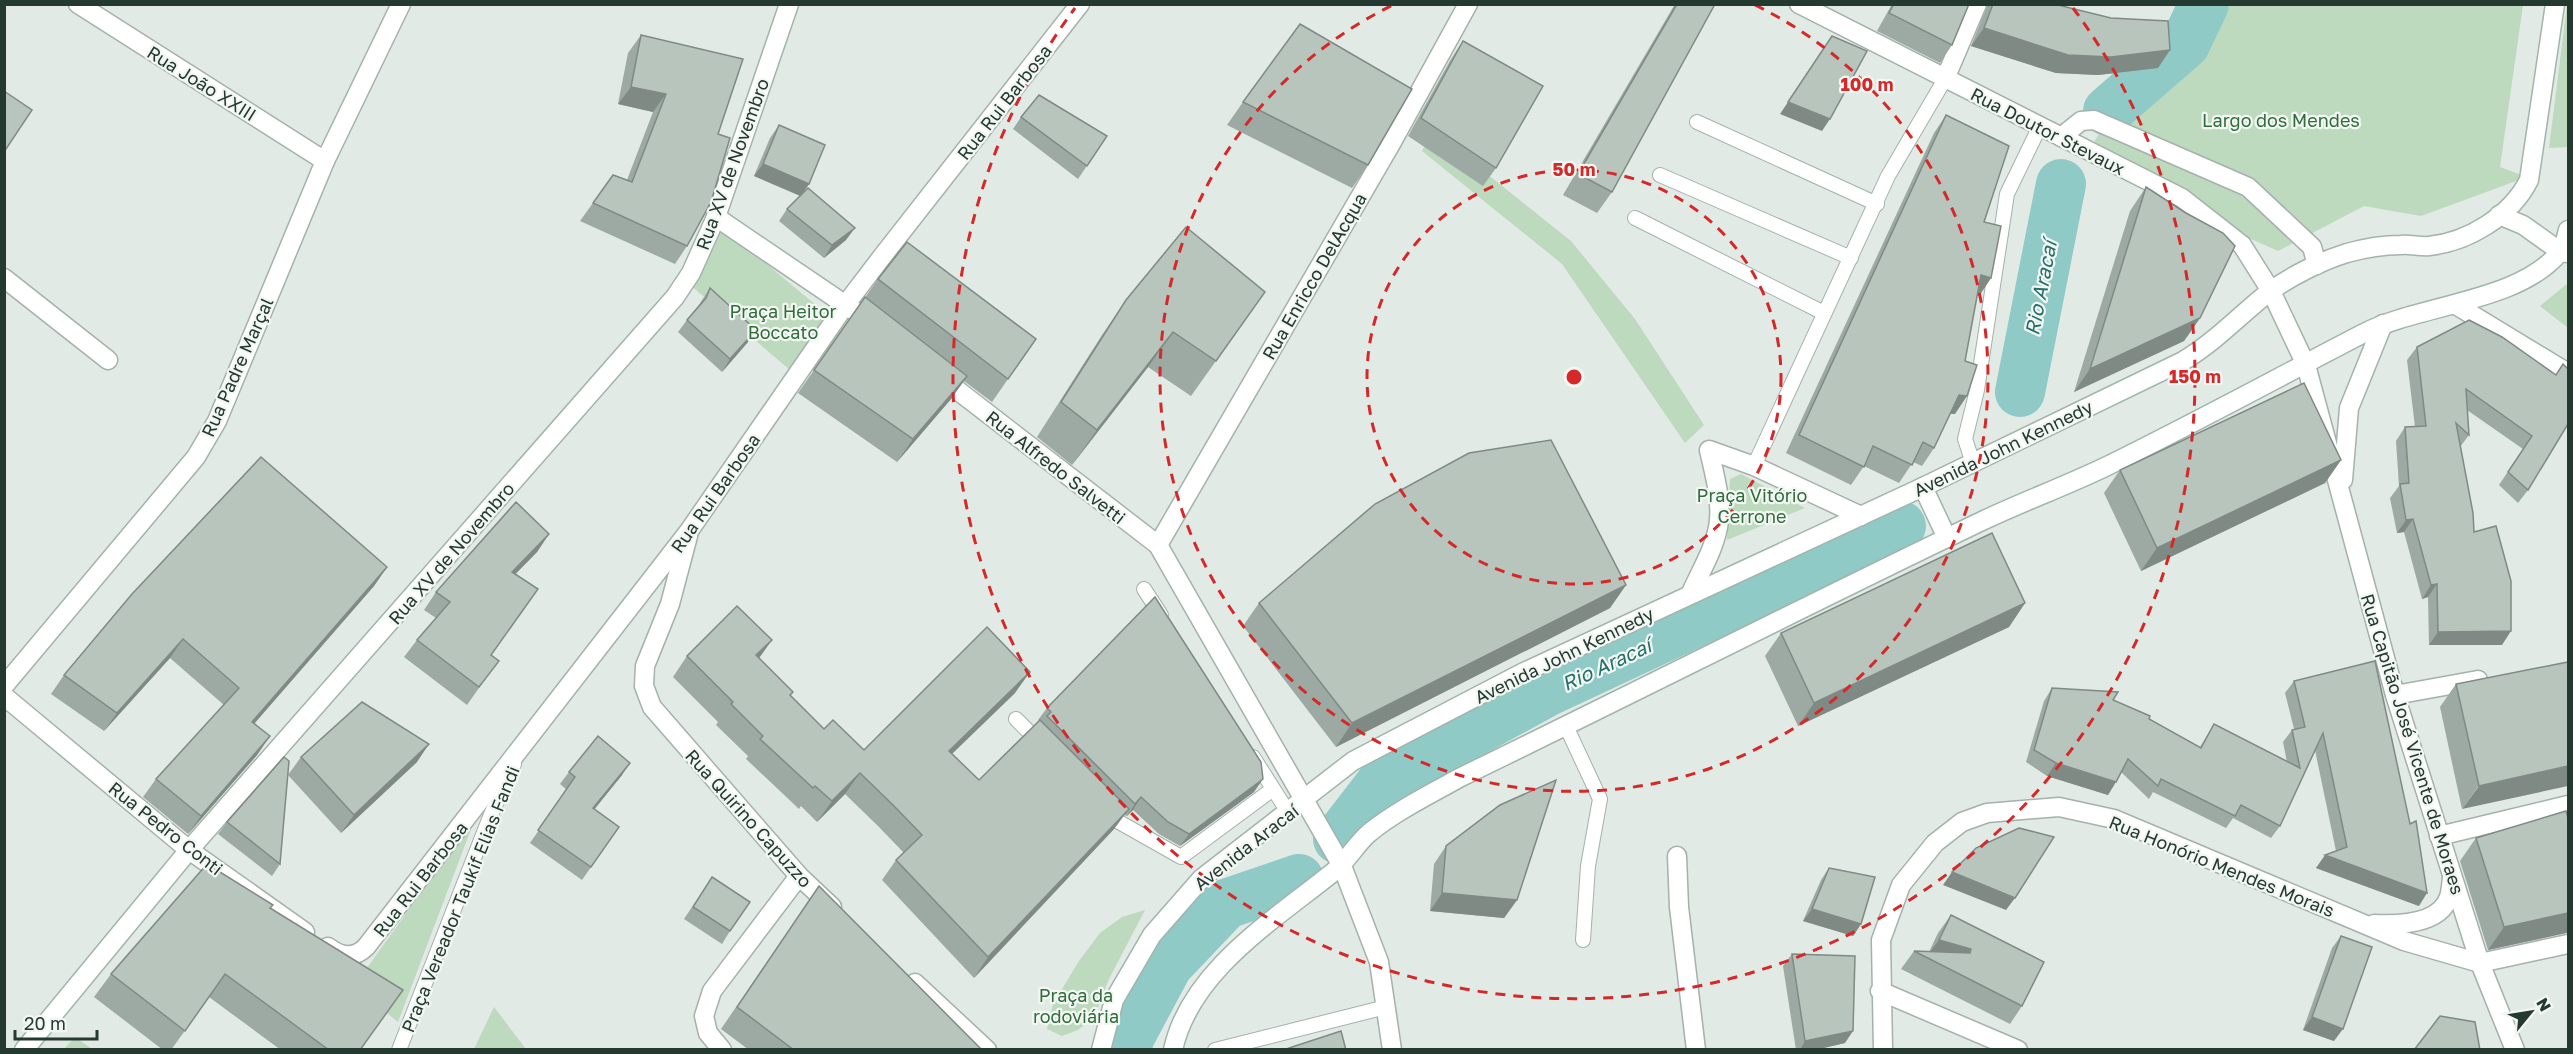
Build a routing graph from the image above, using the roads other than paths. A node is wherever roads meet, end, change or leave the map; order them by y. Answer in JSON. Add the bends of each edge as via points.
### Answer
{"nodes":[{"id":1,"x":78,"y":4,"type":"edge"},
{"id":2,"x":401,"y":4,"type":"edge"},
{"id":3,"x":789,"y":4,"type":"edge"},
{"id":4,"x":1080,"y":4,"type":"edge"},
{"id":5,"x":1468,"y":4,"type":"edge"},
{"id":6,"x":1799,"y":4,"type":"edge"},
{"id":7,"x":1977,"y":4,"type":"edge"},
{"id":8,"x":2555,"y":4,"type":"edge"},
{"id":9,"x":1945,"y":79,"type":"junction"},
{"id":10,"x":1698,"y":122,"type":"dead end"},
{"id":11,"x":2040,"y":126,"type":"junction"},
{"id":12,"x":2061,"y":137,"type":"junction"},
{"id":13,"x":326,"y":161,"type":"junction"},
{"id":14,"x":1660,"y":175,"type":"dead end"},
{"id":15,"x":1877,"y":204,"type":"junction"},
{"id":16,"x":2499,"y":214,"type":"junction"},
{"id":17,"x":716,"y":217,"type":"junction"},
{"id":18,"x":1635,"y":218,"type":"dead end"},
{"id":19,"x":2568,"y":230,"type":"edge"},
{"id":20,"x":2565,"y":252,"type":"edge"},
{"id":21,"x":1851,"y":258,"type":"junction"},
{"id":22,"x":2317,"y":265,"type":"junction"},
{"id":23,"x":4,"y":278,"type":"edge"},
{"id":24,"x":2271,"y":291,"type":"junction"},
{"id":25,"x":846,"y":304,"type":"junction"},
{"id":26,"x":2456,"y":305,"type":"junction"},
{"id":27,"x":1824,"y":313,"type":"junction"},
{"id":28,"x":2383,"y":324,"type":"junction"},
{"id":29,"x":874,"y":326,"type":"edge"},
{"id":30,"x":108,"y":360,"type":"dead end"},
{"id":31,"x":921,"y":362,"type":"edge"},
{"id":32,"x":2306,"y":365,"type":"junction"},
{"id":33,"x":2568,"y":373,"type":"edge"},
{"id":34,"x":1973,"y":463,"type":"junction"},
{"id":35,"x":1754,"y":466,"type":"junction"},
{"id":36,"x":1923,"y":487,"type":"junction"},
{"id":37,"x":2342,"y":494,"type":"junction"},
{"id":38,"x":1861,"y":516,"type":"junction"},
{"id":39,"x":689,"y":531,"type":"junction"},
{"id":40,"x":1947,"y":538,"type":"junction"},
{"id":41,"x":1158,"y":545,"type":"junction"},
{"id":42,"x":1144,"y":590,"type":"dead end"},
{"id":43,"x":1690,"y":595,"type":"junction"},
{"id":44,"x":1170,"y":629,"type":"edge"},
{"id":45,"x":2499,"y":676,"type":"edge"},
{"id":46,"x":4,"y":686,"type":"edge"},
{"id":47,"x":2395,"y":695,"type":"junction"},
{"id":48,"x":4,"y":696,"type":"edge"},
{"id":49,"x":1016,"y":719,"type":"dead end"},
{"id":50,"x":1566,"y":726,"type":"junction"},
{"id":51,"x":522,"y":749,"type":"junction"},
{"id":52,"x":1247,"y":749,"type":"edge"},
{"id":53,"x":1048,"y":750,"type":"edge"},
{"id":54,"x":1273,"y":789,"type":"junction"},
{"id":55,"x":1095,"y":798,"type":"edge"},
{"id":56,"x":1309,"y":805,"type":"junction"},
{"id":57,"x":2568,"y":805,"type":"edge"},
{"id":58,"x":1288,"y":812,"type":"junction"},
{"id":59,"x":2439,"y":836,"type":"junction"},
{"id":60,"x":189,"y":850,"type":"junction"},
{"id":61,"x":1677,"y":856,"type":"dead end"},
{"id":62,"x":1339,"y":862,"type":"junction"},
{"id":63,"x":798,"y":876,"type":"junction"},
{"id":64,"x":2453,"y":876,"type":"junction"},
{"id":65,"x":841,"y":915,"type":"edge"},
{"id":66,"x":2364,"y":924,"type":"junction"},
{"id":67,"x":1583,"y":940,"type":"dead end"},
{"id":68,"x":2568,"y":944,"type":"edge"},
{"id":69,"x":333,"y":951,"type":"joint"},
{"id":70,"x":2480,"y":963,"type":"junction"},
{"id":71,"x":901,"y":970,"type":"edge"},
{"id":72,"x":1880,"y":991,"type":"junction"},
{"id":73,"x":1386,"y":1007,"type":"junction"},
{"id":74,"x":24,"y":1050,"type":"edge"},
{"id":75,"x":399,"y":1050,"type":"edge"},
{"id":76,"x":722,"y":1050,"type":"edge"},
{"id":77,"x":987,"y":1050,"type":"edge"},
{"id":78,"x":1101,"y":1050,"type":"edge"},
{"id":79,"x":1173,"y":1050,"type":"edge"},
{"id":80,"x":1215,"y":1050,"type":"edge"},
{"id":81,"x":1392,"y":1050,"type":"edge"},
{"id":82,"x":1696,"y":1050,"type":"edge"},
{"id":83,"x":1883,"y":1050,"type":"edge"},
{"id":84,"x":2018,"y":1050,"type":"edge"},
{"id":85,"x":2514,"y":1050,"type":"edge"}],
"edges":[{"from":1,"to":13,"type":"street","name":"Rua João XXIII"},
{"from":2,"to":13,"type":"street","name":"Rua Padre Marçal"},
{"from":3,"to":17,"type":"street","name":"Rua XV de Novembro"},
{"from":4,"to":25,"type":"street","name":"Rua Rui Barbosa"},
{"from":5,"to":41,"type":"street","name":"Rua Enricco DelAcqua"},
{"from":6,"to":9,"type":"street","name":"Rua Doutor Stevaux"},
{"from":7,"to":9,"type":"street"},
{"from":8,"to":16,"type":"street","name":"Avenida John Kennedy","via":[[2529,180]]},
{"from":9,"to":11,"type":"street","name":"Rua Doutor Stevaux"},
{"from":9,"to":15,"type":"lane","via":[[1888,176]]},
{"from":10,"to":15,"type":"lane"},
{"from":11,"to":12,"type":"street","name":"Rua Doutor Stevaux"},
{"from":11,"to":34,"type":"lane","via":[[2007,194],[1977,390],[1965,439]]},
{"from":12,"to":22,"type":"street","via":[[2081,121],[2094,120],[2248,187],[2312,247]]},
{"from":12,"to":24,"type":"street","name":"Rua Doutor Stevaux","via":[[2182,198],[2242,245]]},
{"from":13,"to":46,"type":"street","name":"Rua Padre Marçal","via":[[217,421],[196,457]]},
{"from":14,"to":21,"type":"lane"},
{"from":15,"to":21,"type":"lane"},
{"from":16,"to":20,"type":"street"},
{"from":16,"to":22,"type":"street","name":"Avenida John Kennedy","via":[[2474,234],[2459,239],[2429,246],[2368,248]]},
{"from":17,"to":25,"type":"street"},
{"from":17,"to":60,"type":"street","name":"Rua XV de Novembro","via":[[691,273],[675,297]]},
{"from":18,"to":27,"type":"lane"},
{"from":19,"to":20,"type":"street"},
{"from":20,"to":26,"type":"street","via":[[2531,278]]},
{"from":21,"to":27,"type":"lane"},
{"from":22,"to":24,"type":"street","name":"Avenida John Kennedy"},
{"from":23,"to":30,"type":"street"},
{"from":24,"to":32,"type":"street","name":"Rua Doutor Stevaux"},
{"from":24,"to":34,"type":"street","name":"Avenida John Kennedy","via":[[2183,361]]},
{"from":25,"to":29,"type":"street"},
{"from":25,"to":39,"type":"street","name":"Rua Rui Barbosa"},
{"from":26,"to":28,"type":"street"},
{"from":26,"to":33,"type":"street"},
{"from":27,"to":35,"type":"lane"},
{"from":28,"to":32,"type":"street"},
{"from":28,"to":37,"type":"street","via":[[2349,408]]},
{"from":31,"to":41,"type":"street","name":"Rua Alfredo Salvetti"},
{"from":32,"to":37,"type":"street","name":"Rua Capitão José Vicente de Moraes"},
{"from":32,"to":40,"type":"street","via":[[2100,469]]},
{"from":34,"to":36,"type":"street","name":"Avenida John Kennedy"},
{"from":35,"to":38,"type":"street"},
{"from":35,"to":43,"type":"street","via":[[1709,450],[1720,502],[1719,521],[1717,535]]},
{"from":36,"to":38,"type":"street","name":"Avenida John Kennedy"},
{"from":36,"to":40,"type":"street"},
{"from":37,"to":47,"type":"street","name":"Rua Capitão José Vicente de Moraes"},
{"from":38,"to":43,"type":"street","name":"Avenida John Kennedy"},
{"from":39,"to":51,"type":"street","name":"Rua Rui Barbosa"},
{"from":39,"to":63,"type":"street","name":"Rua Quirino Capuzzo","via":[[670,604],[645,666],[644,686],[664,723]]},
{"from":40,"to":50,"type":"street"},
{"from":41,"to":56,"type":"street","name":"Rua Alfredo Salvetti"},
{"from":42,"to":44,"type":"lane"},
{"from":43,"to":56,"type":"street","name":"Avenida John Kennedy","via":[[1522,673],[1353,761]]},
{"from":45,"to":47,"type":"street"},
{"from":47,"to":59,"type":"street","name":"Rua Capitão José Vicente de Moraes"},
{"from":48,"to":60,"type":"street","name":"Rua Pedro Conti"},
{"from":49,"to":53,"type":"lane"},
{"from":50,"to":62,"type":"street","via":[[1403,810],[1368,834]]},
{"from":50,"to":67,"type":"lane","via":[[1600,799],[1588,866]]},
{"from":51,"to":69,"type":"street","name":"Rua Rui Barbosa","via":[[366,947],[354,956]]},
{"from":51,"to":75,"type":"lane","name":"Praça Vereador Taukif Elias Fandi","via":[[490,817]]},
{"from":52,"to":54,"type":"lane"},
{"from":54,"to":55,"type":"lane","via":[[1181,857],[1119,822]]},
{"from":54,"to":58,"type":"lane"},
{"from":56,"to":58,"type":"street","name":"Avenida Aracaí"},
{"from":56,"to":62,"type":"street","name":"Rua Alfredo Salvetti"},
{"from":57,"to":59,"type":"street"},
{"from":58,"to":78,"type":"street","name":"Avenida Aracaí","via":[[1202,878],[1152,935],[1114,1000]]},
{"from":59,"to":64,"type":"street","name":"Rua Capitão José Vicente de Moraes"},
{"from":60,"to":69,"type":"street","name":"Rua Pedro Conti"},
{"from":60,"to":74,"type":"street","name":"Rua XV de Novembro"},
{"from":61,"to":82,"type":"street","via":[[1679,908]]},
{"from":62,"to":73,"type":"street","name":"Rua Alfredo Salvetti","via":[[1380,962]]},
{"from":62,"to":79,"type":"street","via":[[1242,943],[1199,992]]},
{"from":63,"to":65,"type":"street","name":"Rua Quirino Capuzzo"},
{"from":63,"to":76,"type":"street","via":[[712,991],[705,1016],[708,1033]]},
{"from":64,"to":66,"type":"street","via":[[2448,899],[2435,914],[2399,925]]},
{"from":64,"to":70,"type":"street","name":"Rua Capitão José Vicente de Moraes"},
{"from":66,"to":70,"type":"street","name":"Rua Honório Mendes Morais","via":[[2404,941]]},
{"from":66,"to":72,"type":"street","name":"Rua Honório Mendes Morais","via":[[2114,819],[2059,807],[1987,813],[1962,822],[1935,843],[1901,885],[1881,940]]},
{"from":68,"to":70,"type":"street"},
{"from":70,"to":85,"type":"street","name":"Rua Capitão José Vicente de Moraes"},
{"from":71,"to":77,"type":"street"},
{"from":72,"to":83,"type":"street","name":"Rua Honório Mendes Morais"},
{"from":72,"to":84,"type":"street"},
{"from":73,"to":80,"type":"lane"},
{"from":73,"to":81,"type":"street","name":"Rua Alfredo Salvetti"}]}
